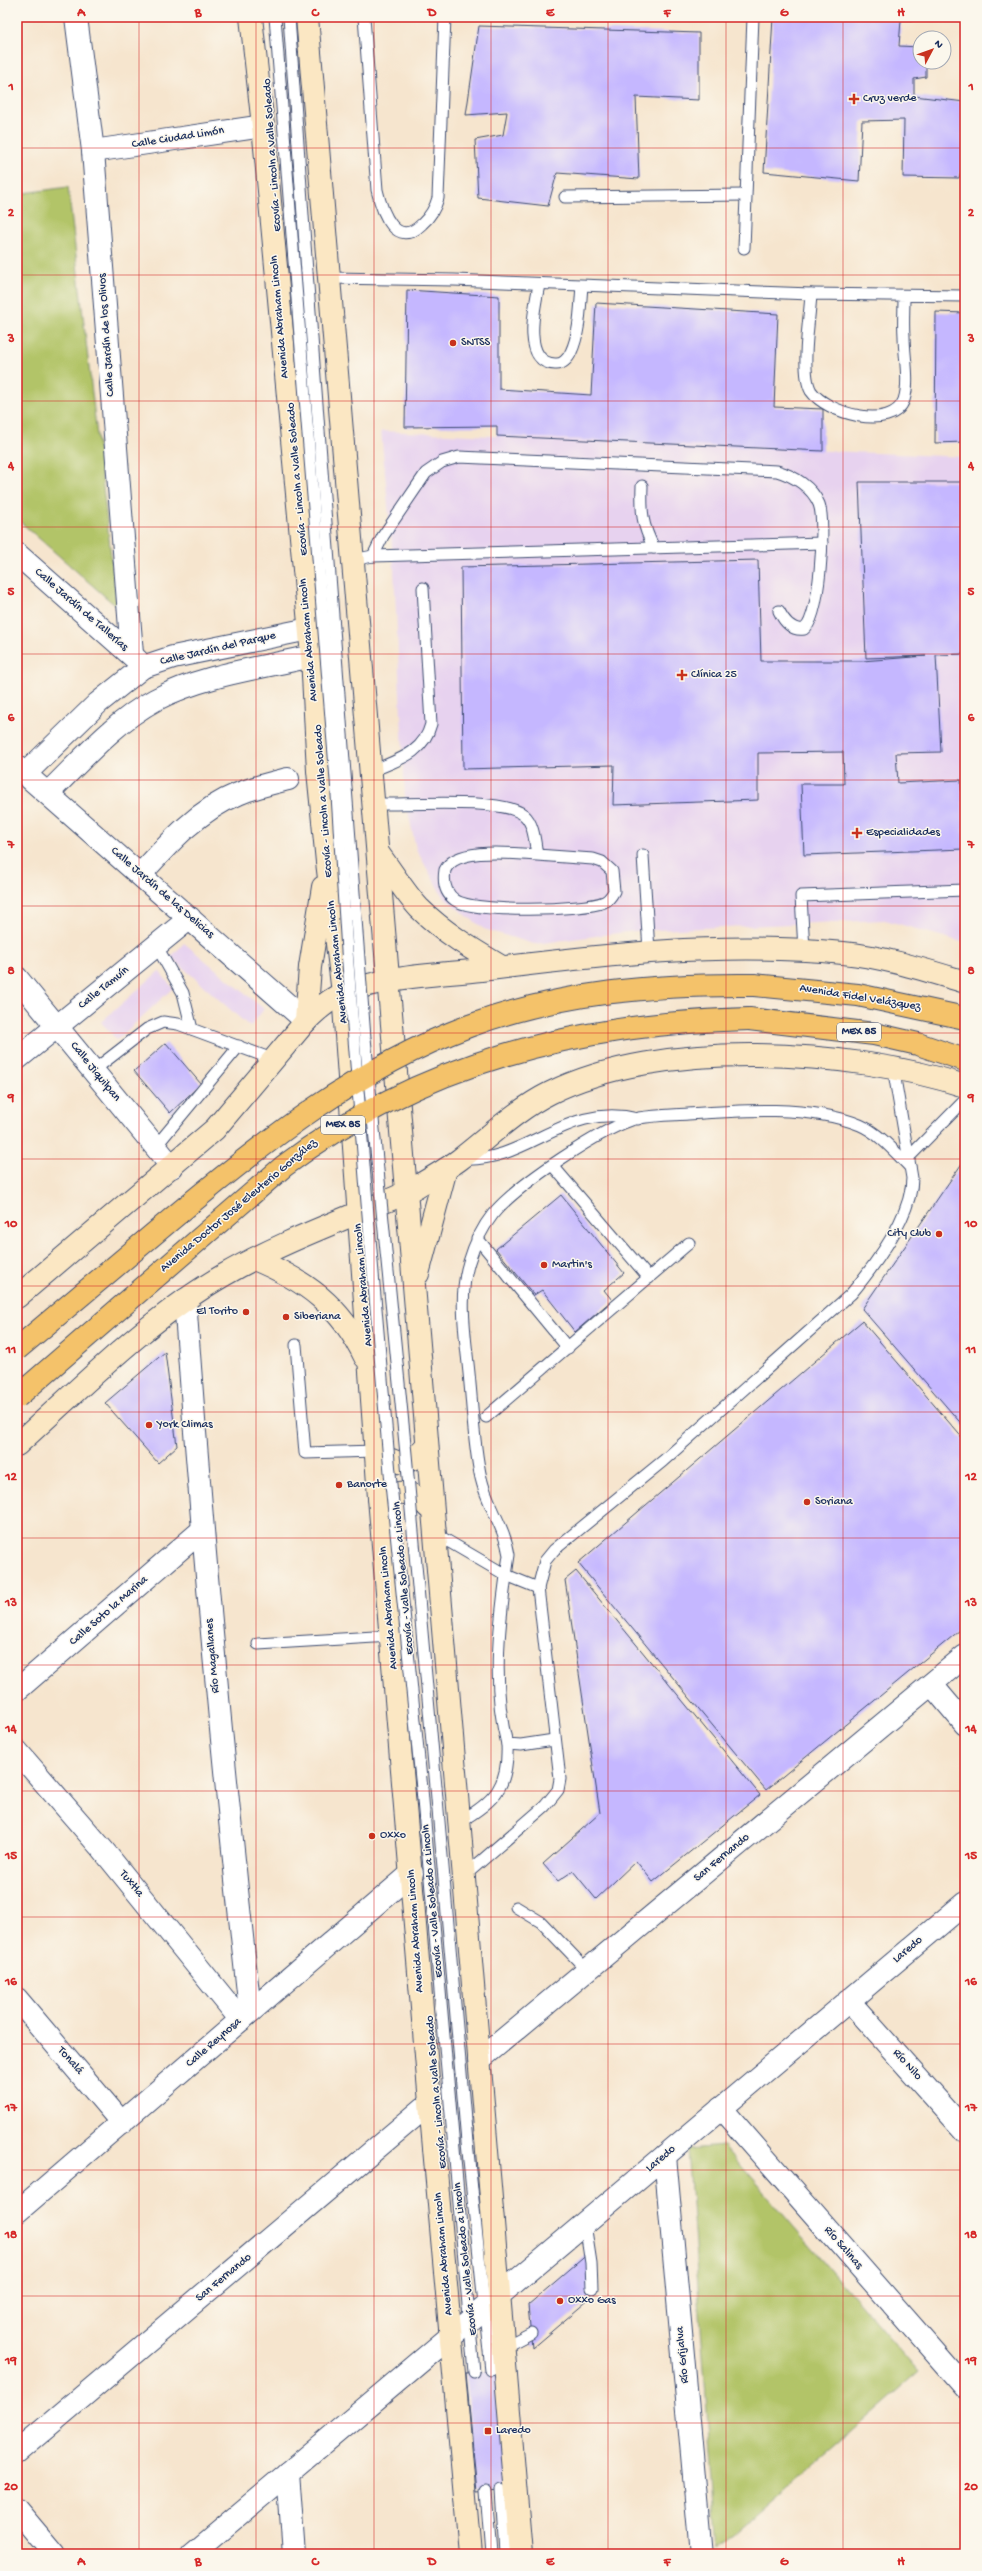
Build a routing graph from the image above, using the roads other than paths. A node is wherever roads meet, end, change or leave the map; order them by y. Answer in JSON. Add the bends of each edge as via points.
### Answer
{"nodes":[{"id":1,"x":76,"y":17,"type":"edge"},
{"id":2,"x":250,"y":17,"type":"edge"},
{"id":3,"x":275,"y":17,"type":"edge"},
{"id":4,"x":289,"y":17,"type":"edge"},
{"id":5,"x":307,"y":17,"type":"edge"},
{"id":6,"x":364,"y":17,"type":"edge"},
{"id":7,"x":445,"y":17,"type":"edge"},
{"id":8,"x":753,"y":17,"type":"edge"},
{"id":9,"x":263,"y":126,"type":"junction"},
{"id":10,"x":93,"y":151,"type":"junction"},
{"id":11,"x":745,"y":195,"type":"junction"},
{"id":12,"x":565,"y":196,"type":"dead end"},
{"id":13,"x":744,"y":248,"type":"dead end"},
{"id":14,"x":330,"y":278,"type":"junction"},
{"id":15,"x":539,"y":285,"type":"junction"},
{"id":16,"x":582,"y":286,"type":"junction"},
{"id":17,"x":811,"y":294,"type":"junction"},
{"id":18,"x":965,"y":296,"type":"edge"},
{"id":19,"x":904,"y":297,"type":"junction"},
{"id":20,"x":642,"y":486,"type":"dead end"},
{"id":21,"x":822,"y":543,"type":"junction"},
{"id":22,"x":654,"y":548,"type":"junction"},
{"id":23,"x":17,"y":554,"type":"edge"},
{"id":24,"x":363,"y":558,"type":"junction"},
{"id":25,"x":423,"y":588,"type":"dead end"},
{"id":26,"x":779,"y":611,"type":"dead end"},
{"id":27,"x":309,"y":629,"type":"junction"},
{"id":28,"x":204,"y":650,"type":"junction"},
{"id":29,"x":312,"y":656,"type":"junction"},
{"id":30,"x":138,"y":661,"type":"junction"},
{"id":31,"x":208,"y":680,"type":"junction"},
{"id":32,"x":98,"y":703,"type":"junction"},
{"id":33,"x":117,"y":727,"type":"junction"},
{"id":34,"x":21,"y":771,"type":"edge"},
{"id":35,"x":370,"y":772,"type":"junction"},
{"id":36,"x":288,"y":779,"type":"dead end"},
{"id":37,"x":48,"y":793,"type":"junction"},
{"id":38,"x":373,"y":804,"type":"junction"},
{"id":39,"x":378,"y":853,"type":"junction"},
{"id":40,"x":537,"y":855,"type":"junction"},
{"id":41,"x":643,"y":855,"type":"dead end"},
{"id":42,"x":327,"y":862,"type":"junction"},
{"id":43,"x":141,"y":874,"type":"junction"},
{"id":44,"x":965,"y":890,"type":"edge"},
{"id":45,"x":190,"y":918,"type":"junction"},
{"id":46,"x":156,"y":945,"type":"junction"},
{"id":47,"x":804,"y":950,"type":"junction"},
{"id":48,"x":648,"y":951,"type":"junction"},
{"id":49,"x":502,"y":967,"type":"junction"},
{"id":50,"x":17,"y":978,"type":"edge"},
{"id":51,"x":388,"y":981,"type":"junction"},
{"id":52,"x":965,"y":982,"type":"edge"},
{"id":53,"x":343,"y":993,"type":"junction"},
{"id":54,"x":965,"y":1018,"type":"edge"},
{"id":55,"x":306,"y":1021,"type":"junction"},
{"id":56,"x":58,"y":1026,"type":"junction"},
{"id":57,"x":192,"y":1029,"type":"junction"},
{"id":58,"x":239,"y":1046,"type":"junction"},
{"id":59,"x":17,"y":1059,"type":"edge"},
{"id":60,"x":272,"y":1059,"type":"junction"},
{"id":61,"x":965,"y":1060,"type":"edge"},
{"id":62,"x":893,"y":1067,"type":"junction"},
{"id":63,"x":94,"y":1070,"type":"junction"},
{"id":64,"x":965,"y":1086,"type":"edge"},
{"id":65,"x":965,"y":1100,"type":"edge"},
{"id":66,"x":638,"y":1118,"type":"junction"},
{"id":67,"x":156,"y":1146,"type":"junction"},
{"id":68,"x":909,"y":1162,"type":"junction"},
{"id":69,"x":453,"y":1164,"type":"junction"},
{"id":70,"x":553,"y":1166,"type":"junction"},
{"id":71,"x":172,"y":1167,"type":"junction"},
{"id":72,"x":407,"y":1192,"type":"junction"},
{"id":73,"x":358,"y":1213,"type":"junction"},
{"id":74,"x":477,"y":1238,"type":"junction"},
{"id":75,"x":689,"y":1243,"type":"dead end"},
{"id":76,"x":254,"y":1259,"type":"junction"},
{"id":77,"x":649,"y":1278,"type":"junction"},
{"id":78,"x":414,"y":1291,"type":"junction"},
{"id":79,"x":17,"y":1297,"type":"edge"},
{"id":80,"x":184,"y":1300,"type":"junction"},
{"id":81,"x":296,"y":1345,"type":"dead end"},
{"id":82,"x":568,"y":1348,"type":"junction"},
{"id":83,"x":17,"y":1349,"type":"edge"},
{"id":84,"x":371,"y":1369,"type":"junction"},
{"id":85,"x":17,"y":1397,"type":"edge"},
{"id":86,"x":486,"y":1417,"type":"dead end"},
{"id":87,"x":17,"y":1445,"type":"edge"},
{"id":88,"x":427,"y":1445,"type":"junction"},
{"id":89,"x":376,"y":1451,"type":"junction"},
{"id":90,"x":379,"y":1498,"type":"junction"},
{"id":91,"x":432,"y":1511,"type":"junction"},
{"id":92,"x":202,"y":1532,"type":"junction"},
{"id":93,"x":434,"y":1533,"type":"junction"},
{"id":94,"x":506,"y":1575,"type":"junction"},
{"id":95,"x":538,"y":1588,"type":"junction"},
{"id":96,"x":391,"y":1636,"type":"junction"},
{"id":97,"x":258,"y":1644,"type":"dead end"},
{"id":98,"x":965,"y":1656,"type":"edge"},
{"id":99,"x":932,"y":1685,"type":"junction"},
{"id":100,"x":17,"y":1690,"type":"edge"},
{"id":101,"x":965,"y":1724,"type":"edge"},
{"id":102,"x":554,"y":1740,"type":"junction"},
{"id":103,"x":507,"y":1744,"type":"junction"},
{"id":104,"x":17,"y":1751,"type":"edge"},
{"id":105,"x":459,"y":1822,"type":"junction"},
{"id":106,"x":412,"y":1873,"type":"junction"},
{"id":107,"x":463,"y":1876,"type":"junction"},
{"id":108,"x":965,"y":1903,"type":"edge"},
{"id":109,"x":516,"y":1907,"type":"dead end"},
{"id":110,"x":587,"y":1970,"type":"junction"},
{"id":111,"x":17,"y":1999,"type":"edge"},
{"id":112,"x":848,"y":2000,"type":"junction"},
{"id":113,"x":245,"y":2016,"type":"junction"},
{"id":114,"x":479,"y":2060,"type":"junction"},
{"id":115,"x":430,"y":2103,"type":"junction"},
{"id":116,"x":721,"y":2108,"type":"junction"},
{"id":117,"x":122,"y":2123,"type":"junction"},
{"id":118,"x":965,"y":2131,"type":"edge"},
{"id":119,"x":665,"y":2156,"type":"junction"},
{"id":120,"x":17,"y":2212,"type":"edge"},
{"id":121,"x":585,"y":2224,"type":"junction"},
{"id":122,"x":592,"y":2288,"type":"dead end"},
{"id":123,"x":484,"y":2307,"type":"junction"},
{"id":124,"x":531,"y":2333,"type":"dead end"},
{"id":125,"x":452,"y":2334,"type":"junction"},
{"id":126,"x":504,"y":2347,"type":"junction"},
{"id":127,"x":491,"y":2370,"type":"dead end"},
{"id":128,"x":474,"y":2372,"type":"dead end"},
{"id":129,"x":965,"y":2387,"type":"edge"},
{"id":130,"x":17,"y":2452,"type":"edge"},
{"id":131,"x":288,"y":2473,"type":"junction"},
{"id":132,"x":501,"y":2490,"type":"dead end"},
{"id":133,"x":486,"y":2491,"type":"dead end"},
{"id":134,"x":17,"y":2510,"type":"edge"},
{"id":135,"x":54,"y":2554,"type":"edge"},
{"id":136,"x":192,"y":2554,"type":"edge"},
{"id":137,"x":294,"y":2554,"type":"edge"},
{"id":138,"x":470,"y":2554,"type":"edge"},
{"id":139,"x":491,"y":2554,"type":"edge"},
{"id":140,"x":505,"y":2554,"type":"edge"},
{"id":141,"x":521,"y":2554,"type":"edge"},
{"id":142,"x":701,"y":2554,"type":"edge"}],
"edges":[{"from":1,"to":10,"type":"street","name":"Calle Jardín de los Olivos"},
{"from":2,"to":9,"type":"main road","name":"Avenida Abraham Lincoln"},
{"from":3,"to":123,"type":"lane","name":"Ecovía - Lincoln a Valle Soleado","bridge":true,"via":[[367,1203],[392,1484],[422,1789]]},
{"from":4,"to":123,"type":"lane","name":"Ecovía - Valle Soleado a Lincoln","bridge":true,"via":[[364,1038],[406,1446]]},
{"from":5,"to":14,"type":"main road"},
{"from":6,"to":7,"type":"lane","via":[[377,190],[386,216],[397,231],[404,233],[413,231],[427,219],[434,210],[438,198]]},
{"from":8,"to":11,"type":"lane"},
{"from":9,"to":10,"type":"street","name":"Calle Ciudad Limón"},
{"from":9,"to":27,"type":"main road","name":"Avenida Abraham Lincoln"},
{"from":10,"to":30,"type":"street","name":"Calle Jardín de los Olivos"},
{"from":11,"to":12,"type":"lane"},
{"from":11,"to":13,"type":"lane"},
{"from":14,"to":15,"type":"lane","via":[[454,280]]},
{"from":14,"to":24,"type":"main road"},
{"from":15,"to":16,"type":"lane"},
{"from":15,"to":16,"type":"lane","via":[[533,328],[534,348],[542,360],[555,364],[561,364],[566,359],[575,343]]},
{"from":16,"to":17,"type":"lane"},
{"from":17,"to":19,"type":"lane"},
{"from":17,"to":19,"type":"lane","via":[[806,364],[811,390],[830,407],[857,416],[870,417],[883,416],[897,409],[905,394]]},
{"from":18,"to":19,"type":"lane"},
{"from":20,"to":22,"type":"lane","via":[[641,510],[644,527]]},
{"from":21,"to":22,"type":"lane"},
{"from":21,"to":24,"type":"lane","via":[[821,512],[814,495],[796,479],[777,471],[689,465],[460,457],[442,462],[426,473],[383,536]]},
{"from":21,"to":26,"type":"lane","via":[[814,609],[808,627],[800,630],[790,626]]},
{"from":22,"to":24,"type":"lane"},
{"from":23,"to":30,"type":"street","name":"Calle Jardín de Tallerías"},
{"from":24,"to":35,"type":"main road"},
{"from":25,"to":35,"type":"lane","via":[[431,724],[423,744],[416,750]]},
{"from":27,"to":28,"type":"street","name":"Calle Jardín del Parque"},
{"from":27,"to":29,"type":"main road","name":"Avenida Abraham Lincoln"},
{"from":28,"to":30,"type":"street","name":"Calle Jardín del Parque"},
{"from":28,"to":31,"type":"street"},
{"from":29,"to":31,"type":"street"},
{"from":29,"to":42,"type":"main road","name":"Avenida Abraham Lincoln","via":[[318,771]]},
{"from":30,"to":32,"type":"street","name":"Calle Jardín del Parque"},
{"from":31,"to":33,"type":"street","via":[[155,700]]},
{"from":32,"to":33,"type":"street"},
{"from":32,"to":34,"type":"street","name":"Calle Jardín del Parque"},
{"from":33,"to":37,"type":"street"},
{"from":34,"to":37,"type":"street","name":"Calle Jardín de las Delicias"},
{"from":35,"to":38,"type":"main road"},
{"from":36,"to":43,"type":"street","via":[[238,794],[218,804],[182,830]]},
{"from":37,"to":43,"type":"street","name":"Calle Jardín de las Delicias"},
{"from":38,"to":39,"type":"main road"},
{"from":38,"to":40,"type":"lane","via":[[504,805],[525,816],[533,834]]},
{"from":39,"to":49,"type":"main road","via":[[418,907],[455,938]]},
{"from":39,"to":51,"type":"main road"},
{"from":40,"to":40,"type":"lane","via":[[593,859],[602,862],[612,871],[614,891],[608,899],[600,903],[545,909],[488,909],[460,903],[446,888],[445,870],[454,860],[478,854]]},
{"from":41,"to":48,"type":"lane"},
{"from":42,"to":53,"type":"main road","name":"Avenida Abraham Lincoln"},
{"from":42,"to":55,"type":"main road","via":[[310,967]]},
{"from":43,"to":45,"type":"street","name":"Calle Jardín de las Delicias"},
{"from":44,"to":47,"type":"lane","via":[[801,896]]},
{"from":45,"to":46,"type":"street","name":"Calle Tamuín"},
{"from":45,"to":55,"type":"street","name":"Calle Jardín de las Delicias"},
{"from":46,"to":56,"type":"street","name":"Calle Tamuín"},
{"from":46,"to":57,"type":"lane","via":[[183,993]]},
{"from":47,"to":48,"type":"main road","via":[[736,947]]},
{"from":47,"to":52,"type":"main road","via":[[889,960]]},
{"from":48,"to":49,"type":"main road"},
{"from":49,"to":51,"type":"main road"},
{"from":50,"to":56,"type":"street","name":"Calle Jiquilpan"},
{"from":51,"to":53,"type":"main road"},
{"from":51,"to":72,"type":"main road"},
{"from":53,"to":55,"type":"main road"},
{"from":53,"to":73,"type":"main road","name":"Avenida Abraham Lincoln"},
{"from":54,"to":83,"type":"highway","name":"Avenida Fidel Velázquez","number":"MEX 85","bridge":true,"via":[[858,995],[754,985],[694,984],[584,995],[517,1011],[440,1038],[327,1099],[295,1120],[202,1194]]},
{"from":55,"to":60,"type":"main road"},
{"from":56,"to":59,"type":"street","name":"Calle Tamuín"},
{"from":56,"to":63,"type":"street","name":"Calle Jiquilpan"},
{"from":57,"to":58,"type":"lane"},
{"from":57,"to":63,"type":"lane","via":[[163,1022],[147,1029]]},
{"from":58,"to":60,"type":"lane"},
{"from":58,"to":67,"type":"lane","via":[[208,1087]]},
{"from":60,"to":71,"type":"main road","via":[[215,1129]]},
{"from":61,"to":85,"type":"highway","name":"Avenida Doctor José Eleuterio González","number":"MEX 85","bridge":true,"via":[[918,1044],[874,1034],[749,1019],[661,1022],[618,1028],[539,1045],[445,1076],[377,1105],[327,1135],[284,1166]]},
{"from":62,"to":64,"type":"main road"},
{"from":62,"to":68,"type":"lane"},
{"from":62,"to":69,"type":"main road","via":[[828,1060],[745,1056],[671,1060],[615,1069],[582,1079],[521,1110]]},
{"from":63,"to":67,"type":"street","name":"Calle Jiquilpan"},
{"from":65,"to":68,"type":"lane"},
{"from":66,"to":68,"type":"lane","via":[[727,1111],[828,1116],[862,1125]]},
{"from":66,"to":69,"type":"lane","via":[[619,1114],[588,1117],[498,1155]]},
{"from":66,"to":70,"type":"lane","via":[[598,1137]]},
{"from":67,"to":71,"type":"street","name":"Calle Jiquilpan"},
{"from":68,"to":95,"type":"lane","via":[[912,1190],[906,1209],[864,1279],[851,1294],[824,1321],[658,1466],[554,1550],[545,1561]]},
{"from":69,"to":72,"type":"main road"},
{"from":69,"to":78,"type":"main road"},
{"from":70,"to":74,"type":"lane","via":[[508,1199],[492,1215]]},
{"from":70,"to":77,"type":"lane"},
{"from":71,"to":79,"type":"main road"},
{"from":72,"to":73,"type":"main road"},
{"from":72,"to":78,"type":"main road"},
{"from":73,"to":76,"type":"main road"},
{"from":73,"to":84,"type":"main road","name":"Avenida Abraham Lincoln"},
{"from":74,"to":82,"type":"lane"},
{"from":74,"to":94,"type":"lane","via":[[468,1263],[464,1288],[475,1437],[481,1478],[507,1542],[509,1554]]},
{"from":75,"to":77,"type":"lane"},
{"from":76,"to":80,"type":"main road"},
{"from":76,"to":84,"type":"main road","via":[[281,1270],[307,1286],[326,1302],[355,1336]]},
{"from":77,"to":82,"type":"lane"},
{"from":78,"to":88,"type":"main road"},
{"from":80,"to":87,"type":"main road","via":[[98,1371]]},
{"from":80,"to":92,"type":"street","name":"Río Magallanes"},
{"from":81,"to":89,"type":"lane","via":[[305,1453]]},
{"from":82,"to":86,"type":"lane"},
{"from":84,"to":89,"type":"main road","name":"Avenida Abraham Lincoln"},
{"from":88,"to":89,"type":"main road","via":[[410,1462],[403,1464]]},
{"from":88,"to":91,"type":"main road"},
{"from":89,"to":90,"type":"main road","name":"Avenida Abraham Lincoln"},
{"from":90,"to":91,"type":"main road","via":[[395,1493],[414,1493]]},
{"from":90,"to":96,"type":"main road","name":"Avenida Abraham Lincoln"},
{"from":91,"to":93,"type":"main road"},
{"from":92,"to":100,"type":"street","name":"Calle Soto la Marina"},
{"from":92,"to":113,"type":"street","name":"Río Magallanes"},
{"from":93,"to":94,"type":"lane"},
{"from":93,"to":105,"type":"main road"},
{"from":94,"to":95,"type":"lane"},
{"from":94,"to":103,"type":"lane","via":[[499,1670],[500,1702]]},
{"from":95,"to":102,"type":"lane"},
{"from":96,"to":97,"type":"lane"},
{"from":96,"to":106,"type":"main road","name":"Avenida Abraham Lincoln"},
{"from":98,"to":99,"type":"street","name":"San Fernando"},
{"from":99,"to":101,"type":"street"},
{"from":99,"to":110,"type":"street","name":"San Fernando"},
{"from":102,"to":103,"type":"lane","via":[[526,1745]]},
{"from":102,"to":107,"type":"lane","via":[[560,1779],[554,1797]]},
{"from":103,"to":105,"type":"lane","via":[[505,1773],[496,1795]]},
{"from":104,"to":113,"type":"street","name":"Tuxtla"},
{"from":105,"to":107,"type":"main road"},
{"from":106,"to":113,"type":"street","name":"Calle Reynosa"},
{"from":106,"to":115,"type":"main road","name":"Avenida Abraham Lincoln"},
{"from":107,"to":114,"type":"main road"},
{"from":108,"to":112,"type":"street","name":"Laredo"},
{"from":109,"to":110,"type":"lane","via":[[541,1922]]},
{"from":110,"to":114,"type":"street","name":"San Fernando"},
{"from":111,"to":117,"type":"street","name":"Tonalá"},
{"from":112,"to":116,"type":"street","name":"Laredo"},
{"from":112,"to":118,"type":"street","name":"Río Nilo"},
{"from":113,"to":117,"type":"street","name":"Calle Reynosa"},
{"from":114,"to":123,"type":"main road"},
{"from":115,"to":125,"type":"main road","name":"Avenida Abraham Lincoln"},
{"from":115,"to":130,"type":"street","name":"San Fernando"},
{"from":116,"to":119,"type":"street","name":"Laredo"},
{"from":116,"to":129,"type":"street","name":"Río Salinas"},
{"from":117,"to":120,"type":"street","name":"Calle Reynosa"},
{"from":119,"to":121,"type":"street","name":"Laredo"},
{"from":119,"to":142,"type":"street","name":"Río Grijalva"},
{"from":121,"to":122,"type":"lane"},
{"from":121,"to":123,"type":"street","name":"Laredo"},
{"from":123,"to":125,"type":"street","name":"Laredo"},
{"from":123,"to":126,"type":"main road"},
{"from":123,"to":127,"type":"lane","name":"Ecovía - Valle Soleado a Lincoln"},
{"from":123,"to":128,"type":"lane","name":"Ecovía - Lincoln a Valle Soleado"},
{"from":124,"to":126,"type":"lane"},
{"from":125,"to":131,"type":"street","name":"Laredo"},
{"from":125,"to":138,"type":"main road","name":"Avenida Abraham Lincoln"},
{"from":126,"to":141,"type":"main road"},
{"from":131,"to":136,"type":"street","name":"Laredo"},
{"from":131,"to":137,"type":"street"},
{"from":132,"to":140,"type":"lane"},
{"from":133,"to":139,"type":"lane"},
{"from":134,"to":135,"type":"street"}]}
